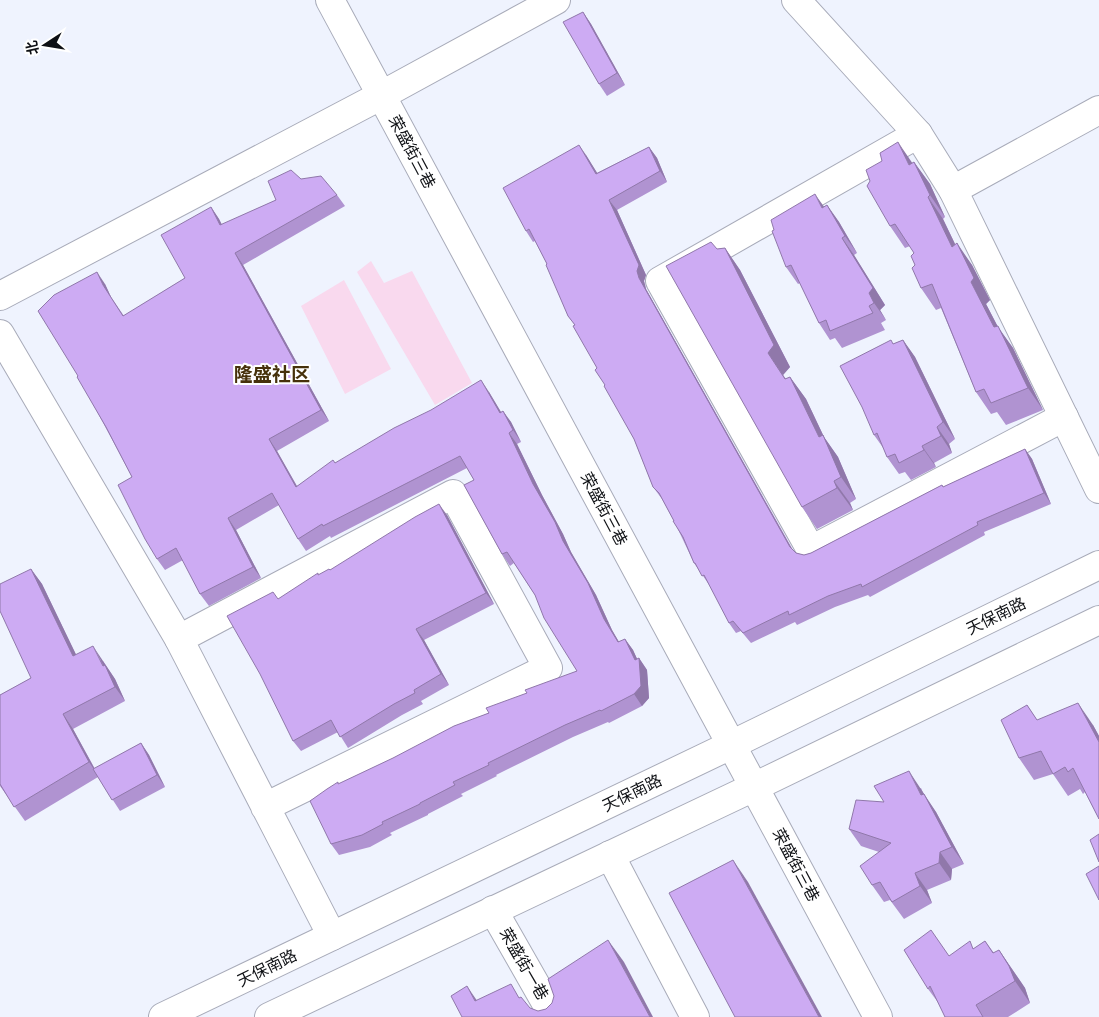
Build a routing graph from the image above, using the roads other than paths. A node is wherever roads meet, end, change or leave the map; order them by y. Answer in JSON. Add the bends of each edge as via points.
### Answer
{"nodes":[{"id":1,"x":330,"y":0,"type":"edge"},
{"id":2,"x":556,"y":0,"type":"edge"},
{"id":3,"x":796,"y":0,"type":"edge"},
{"id":4,"x":382,"y":95,"type":"junction"},
{"id":5,"x":1099,"y":110,"type":"edge"},
{"id":6,"x":918,"y":134,"type":"junction"},
{"id":7,"x":953,"y":190,"type":"junction"},
{"id":8,"x":0,"y":296,"type":"edge"},
{"id":9,"x":0,"y":334,"type":"edge"},
{"id":10,"x":1064,"y":417,"type":"junction"},
{"id":11,"x":1099,"y":489,"type":"edge"},
{"id":12,"x":1099,"y":565,"type":"edge"},
{"id":13,"x":1099,"y":620,"type":"edge"},
{"id":14,"x":179,"y":639,"type":"junction"},
{"id":15,"x":732,"y":745,"type":"junction"},
{"id":16,"x":754,"y":787,"type":"junction"},
{"id":17,"x":265,"y":807,"type":"junction"},
{"id":18,"x":610,"y":855,"type":"junction"},
{"id":19,"x":494,"y":910,"type":"junction"},
{"id":20,"x":332,"y":936,"type":"junction"},
{"id":21,"x":163,"y":1017,"type":"edge"},
{"id":22,"x":270,"y":1017,"type":"edge"},
{"id":23,"x":554,"y":1017,"type":"edge"},
{"id":24,"x":695,"y":1017,"type":"edge"},
{"id":25,"x":878,"y":1017,"type":"edge"}],
"edges":[{"from":1,"to":4,"type":"street","name":"荣盛街三巷"},
{"from":2,"to":4,"type":"street"},
{"from":3,"to":6,"type":"street"},
{"from":4,"to":8,"type":"street"},
{"from":4,"to":15,"type":"street","name":"荣盛街三巷"},
{"from":5,"to":7,"type":"street"},
{"from":6,"to":7,"type":"street"},
{"from":6,"to":10,"type":"street","via":[[660,281],[810,550]]},
{"from":7,"to":10,"type":"street"},
{"from":9,"to":14,"type":"street"},
{"from":10,"to":11,"type":"street"},
{"from":12,"to":15,"type":"street","name":"天保南路"},
{"from":13,"to":16,"type":"street"},
{"from":14,"to":17,"type":"street"},
{"from":14,"to":17,"type":"street","via":[[453,494],[548,668]]},
{"from":15,"to":16,"type":"street","name":"荣盛街三巷"},
{"from":15,"to":20,"type":"street","name":"天保南路"},
{"from":16,"to":18,"type":"street"},
{"from":16,"to":25,"type":"street","name":"荣盛街三巷"},
{"from":17,"to":20,"type":"street"},
{"from":18,"to":19,"type":"street"},
{"from":18,"to":24,"type":"street"},
{"from":19,"to":22,"type":"street"},
{"from":19,"to":23,"type":"street","name":"荣盛街一巷"},
{"from":20,"to":21,"type":"street","name":"天保南路"}]}
